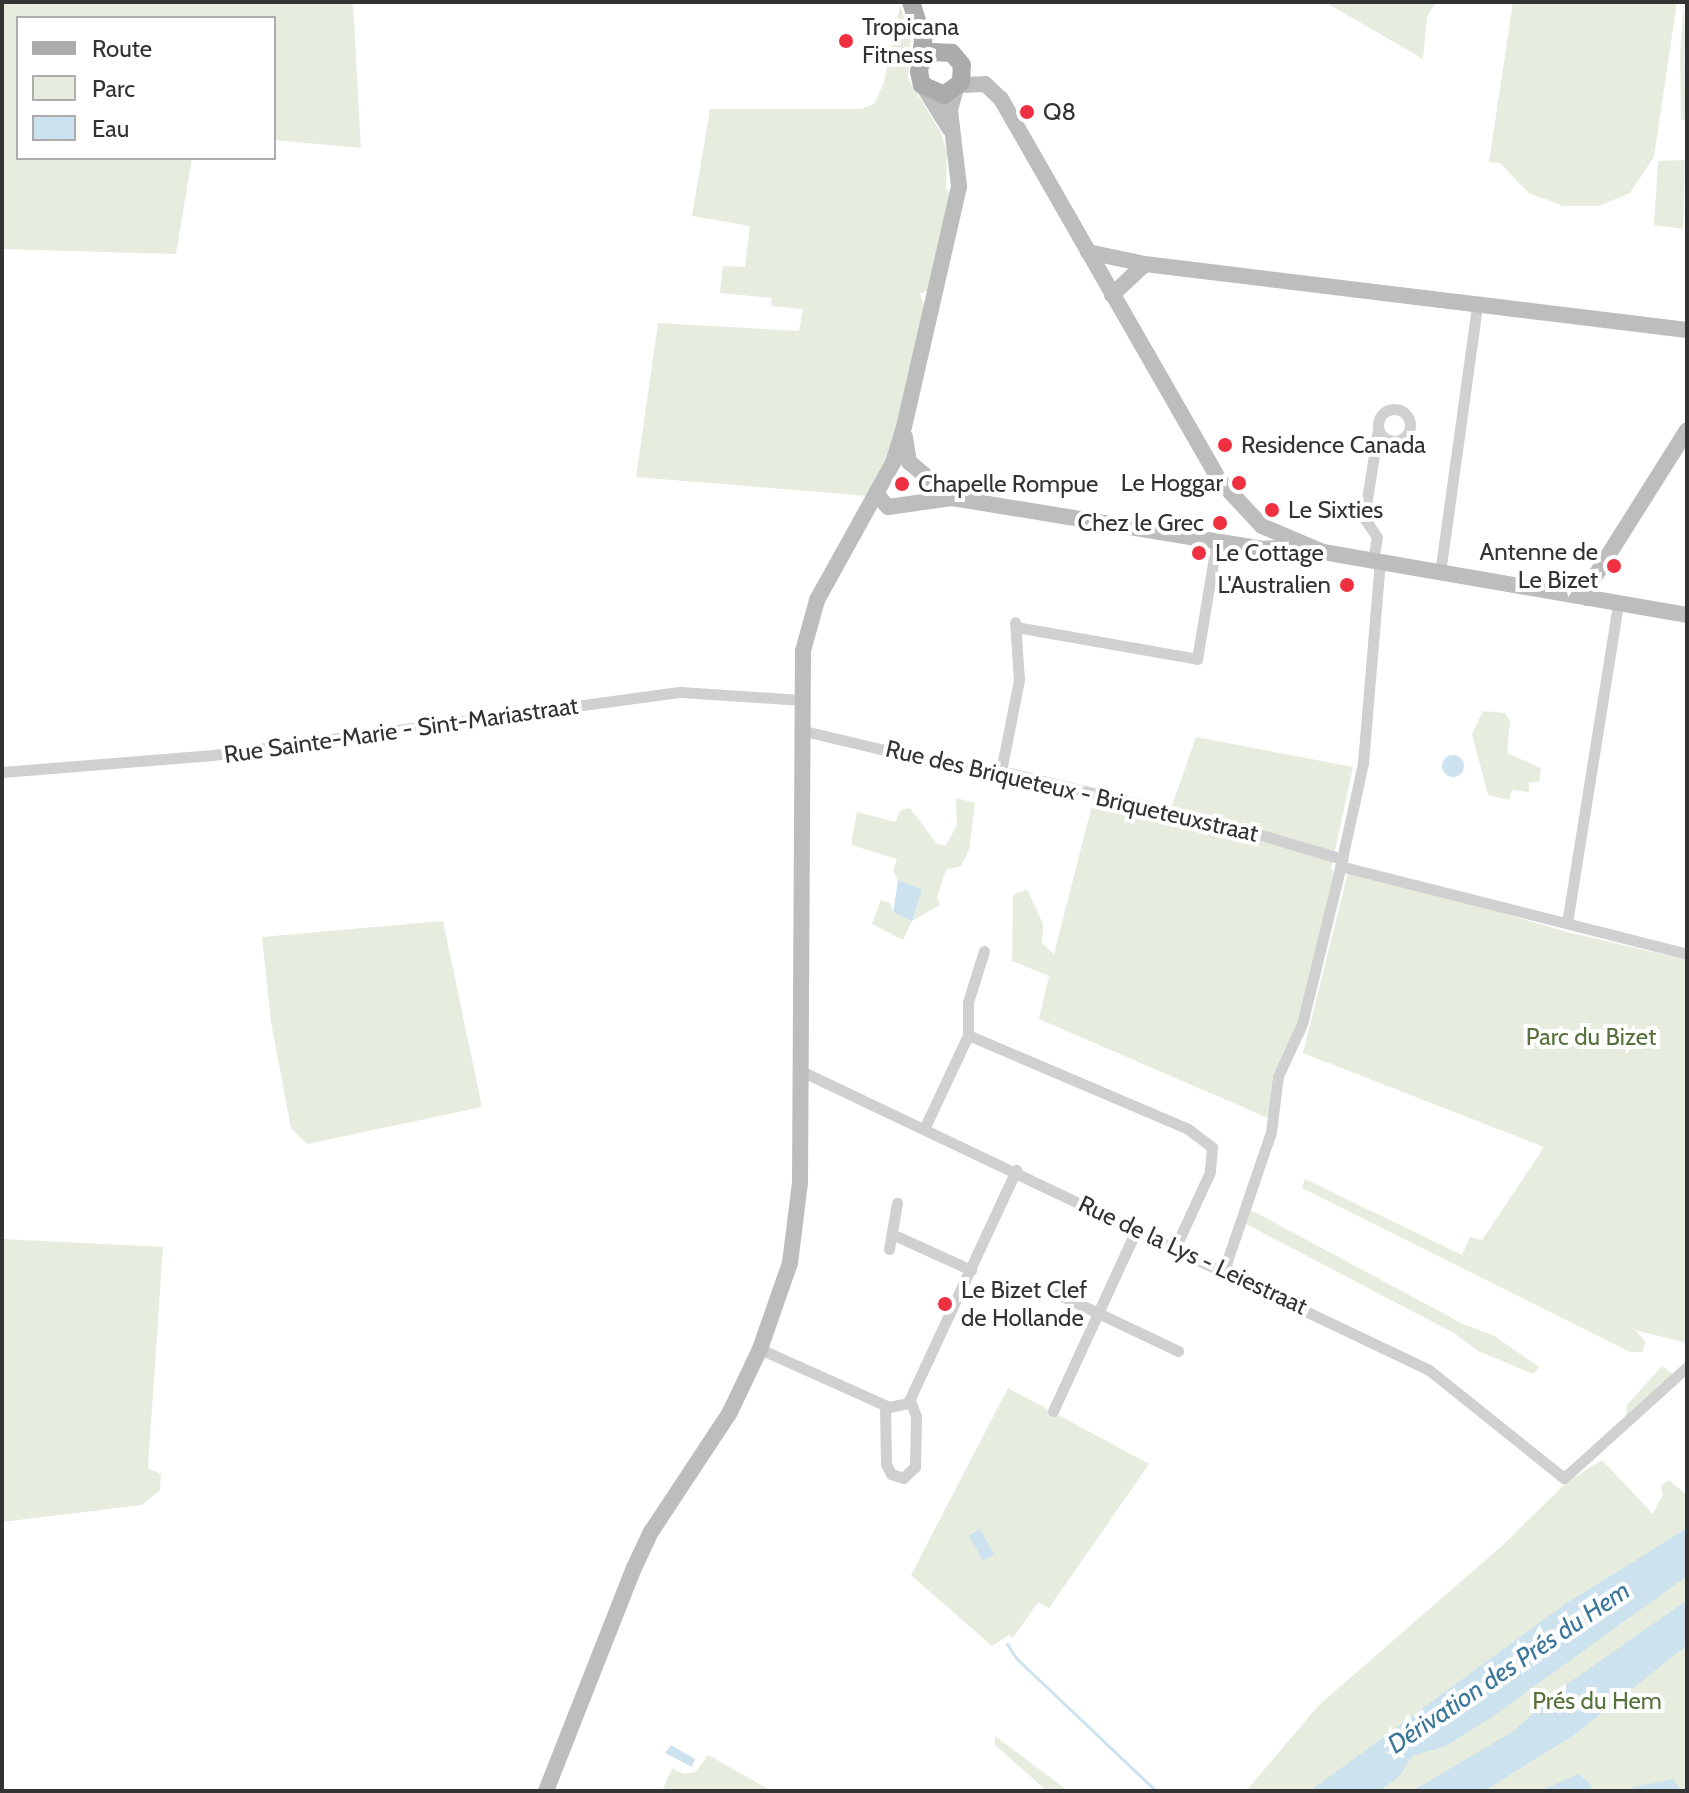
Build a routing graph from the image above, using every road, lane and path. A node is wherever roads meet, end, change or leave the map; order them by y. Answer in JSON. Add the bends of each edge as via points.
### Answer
{"nodes":[{"id":1,"x":953,"y":55,"type":"junction"},
{"id":2,"x":921,"y":63,"type":"junction"},
{"id":3,"x":957,"y":88,"type":"junction"},
{"id":4,"x":925,"y":89,"type":"junction"},
{"id":5,"x":1001,"y":99,"type":"junction"},
{"id":6,"x":953,"y":136,"type":"junction"},
{"id":7,"x":1088,"y":252,"type":"junction"},
{"id":8,"x":1145,"y":264,"type":"junction"},
{"id":9,"x":1112,"y":295,"type":"junction"},
{"id":10,"x":1477,"y":306,"type":"junction"},
{"id":11,"x":1687,"y":330,"type":"edge"},
{"id":12,"x":1378,"y":430,"type":"dead end"},
{"id":13,"x":1687,"y":430,"type":"edge"},
{"id":14,"x":901,"y":462,"type":"junction"},
{"id":15,"x":923,"y":478,"type":"junction"},
{"id":16,"x":876,"y":494,"type":"junction"},
{"id":17,"x":952,"y":498,"type":"junction"},
{"id":18,"x":917,"y":500,"type":"junction"},
{"id":19,"x":888,"y":507,"type":"junction"},
{"id":20,"x":1252,"y":518,"type":"junction"},
{"id":21,"x":1217,"y":539,"type":"junction"},
{"id":22,"x":851,"y":541,"type":"junction"},
{"id":23,"x":1239,"y":541,"type":"junction"},
{"id":24,"x":1302,"y":546,"type":"junction"},
{"id":25,"x":1377,"y":562,"type":"junction"},
{"id":26,"x":1440,"y":573,"type":"junction"},
{"id":27,"x":1587,"y":598,"type":"junction"},
{"id":28,"x":1618,"y":603,"type":"junction"},
{"id":29,"x":1687,"y":615,"type":"edge"},
{"id":30,"x":800,"y":700,"type":"junction"},
{"id":31,"x":800,"y":730,"type":"junction"},
{"id":32,"x":1001,"y":771,"type":"junction"},
{"id":33,"x":2,"y":772,"type":"edge"},
{"id":34,"x":1341,"y":862,"type":"junction"},
{"id":35,"x":1567,"y":923,"type":"junction"},
{"id":36,"x":984,"y":951,"type":"dead end"},
{"id":37,"x":1687,"y":954,"type":"edge"},
{"id":38,"x":968,"y":1035,"type":"junction"},
{"id":39,"x":799,"y":1070,"type":"junction"},
{"id":40,"x":925,"y":1127,"type":"junction"},
{"id":41,"x":1016,"y":1170,"type":"junction"},
{"id":42,"x":897,"y":1203,"type":"dead end"},
{"id":43,"x":1137,"y":1228,"type":"junction"},
{"id":44,"x":892,"y":1234,"type":"junction"},
{"id":45,"x":1176,"y":1246,"type":"junction"},
{"id":46,"x":889,"y":1249,"type":"dead end"},
{"id":47,"x":971,"y":1270,"type":"junction"},
{"id":48,"x":1224,"y":1270,"type":"junction"},
{"id":49,"x":1058,"y":1294,"type":"dead end"},
{"id":50,"x":1098,"y":1313,"type":"junction"},
{"id":51,"x":760,"y":1349,"type":"junction"},
{"id":52,"x":1178,"y":1351,"type":"dead end"},
{"id":53,"x":1687,"y":1367,"type":"edge"},
{"id":54,"x":910,"y":1400,"type":"junction"},
{"id":55,"x":885,"y":1406,"type":"junction"},
{"id":56,"x":1053,"y":1411,"type":"dead end"},
{"id":57,"x":546,"y":1791,"type":"edge"}],
"edges":[{"from":1,"to":2,"type":"main road","via":[[934,52]]},
{"from":1,"to":2,"type":"main road","via":[[911,2],[923,40]]},
{"from":1,"to":3,"type":"main road","via":[[964,74]]},
{"from":1,"to":5,"type":"street","via":[[993,79]]},
{"from":2,"to":4,"type":"main road","via":[[919,77]]},
{"from":3,"to":4,"type":"main road","via":[[940,95]]},
{"from":3,"to":5,"type":"street","via":[[985,84]]},
{"from":3,"to":6,"type":"street","via":[[950,105]]},
{"from":4,"to":6,"type":"street"},
{"from":5,"to":7,"type":"street"},
{"from":6,"to":14,"type":"street","via":[[959,186],[904,427]]},
{"from":7,"to":8,"type":"street"},
{"from":7,"to":9,"type":"street"},
{"from":8,"to":9,"type":"street"},
{"from":8,"to":10,"type":"street"},
{"from":9,"to":20,"type":"street","via":[[1220,481]]},
{"from":10,"to":11,"type":"street"},
{"from":10,"to":26,"type":"street"},
{"from":12,"to":25,"type":"street","via":[[1364,518],[1377,537]]},
{"from":13,"to":27,"type":"street","via":[[1592,581]]},
{"from":14,"to":15,"type":"street"},
{"from":14,"to":16,"type":"street"},
{"from":15,"to":17,"type":"street"},
{"from":15,"to":18,"type":"street"},
{"from":16,"to":19,"type":"street"},
{"from":16,"to":22,"type":"street"},
{"from":17,"to":18,"type":"street"},
{"from":17,"to":21,"type":"street"},
{"from":18,"to":19,"type":"street"},
{"from":19,"to":22,"type":"street"},
{"from":20,"to":23,"type":"street"},
{"from":20,"to":24,"type":"street"},
{"from":21,"to":23,"type":"street"},
{"from":21,"to":32,"type":"street","via":[[1197,659],[1015,625],[1019,680]]},
{"from":22,"to":30,"type":"street","via":[[810,618]]},
{"from":23,"to":24,"type":"street","via":[[1272,550]]},
{"from":24,"to":25,"type":"street"},
{"from":25,"to":26,"type":"street"},
{"from":25,"to":34,"type":"street","via":[[1363,763]]},
{"from":26,"to":27,"type":"street"},
{"from":27,"to":28,"type":"street"},
{"from":28,"to":29,"type":"street"},
{"from":28,"to":35,"type":"street"},
{"from":30,"to":31,"type":"street"},
{"from":30,"to":33,"type":"street","name":"Rue Sainte-Marie - Sint-Mariastraat","via":[[681,692],[213,755]]},
{"from":31,"to":32,"type":"street","name":"Rue des Briqueteux - Briqueteuxstraat","via":[[982,773]]},
{"from":31,"to":39,"type":"street"},
{"from":32,"to":34,"type":"street","name":"Rue des Briqueteux - Briqueteuxstraat","via":[[1238,828]]},
{"from":34,"to":35,"type":"street","name":"Rue des Briqueteux - Briqueteuxstraat"},
{"from":34,"to":48,"type":"street","via":[[1302,1024],[1278,1076],[1271,1132]]},
{"from":35,"to":37,"type":"street","name":"Rue des Briqueteux - Briqueteuxstraat"},
{"from":36,"to":38,"type":"street","via":[[968,1002]]},
{"from":38,"to":40,"type":"street"},
{"from":38,"to":45,"type":"street","via":[[1206,1139],[1214,1157],[1210,1172]]},
{"from":39,"to":40,"type":"street","name":"Rue de la Lys - Leiestraat"},
{"from":39,"to":51,"type":"street","via":[[798,1217],[790,1263]]},
{"from":40,"to":41,"type":"street","name":"Rue de la Lys - Leiestraat"},
{"from":41,"to":43,"type":"street","name":"Rue de la Lys - Leiestraat"},
{"from":41,"to":47,"type":"street"},
{"from":42,"to":44,"type":"street"},
{"from":43,"to":45,"type":"street","name":"Rue de la Lys - Leiestraat"},
{"from":43,"to":50,"type":"street"},
{"from":44,"to":46,"type":"street"},
{"from":44,"to":47,"type":"street"},
{"from":45,"to":48,"type":"street","name":"Rue de la Lys - Leiestraat"},
{"from":47,"to":54,"type":"street"},
{"from":48,"to":53,"type":"street","name":"Rue de la Lys - Leiestraat","via":[[1429,1370],[1564,1478]]},
{"from":49,"to":50,"type":"street"},
{"from":50,"to":52,"type":"street"},
{"from":50,"to":56,"type":"street"},
{"from":51,"to":55,"type":"street"},
{"from":51,"to":57,"type":"street","via":[[730,1412],[651,1532]]},
{"from":54,"to":55,"type":"street"},
{"from":54,"to":55,"type":"street","via":[[916,1416],[915,1467],[903,1478],[891,1474],[886,1464]]}]}
